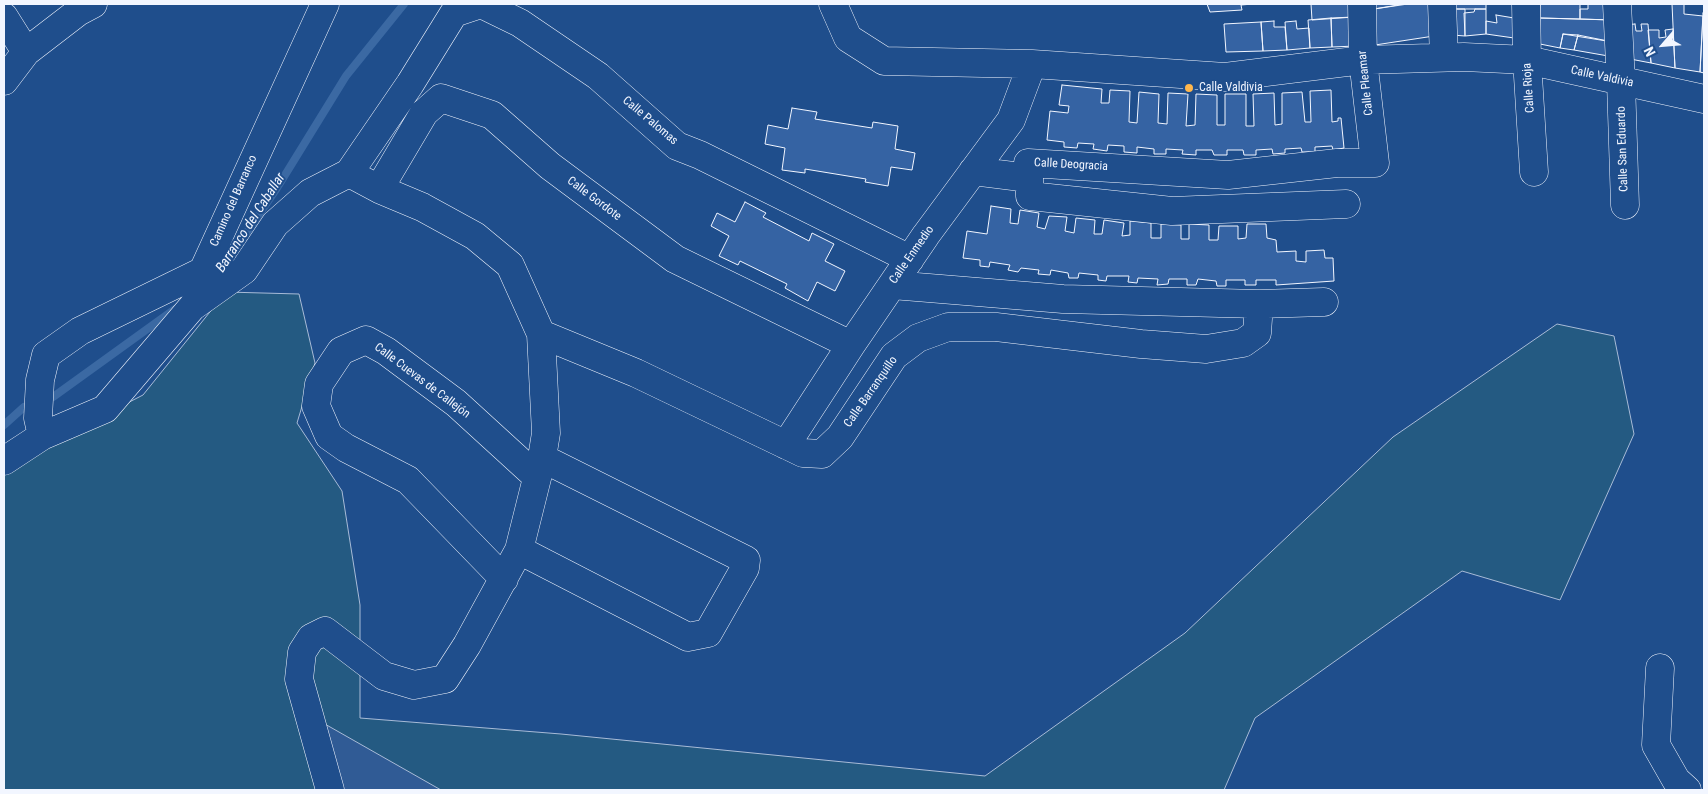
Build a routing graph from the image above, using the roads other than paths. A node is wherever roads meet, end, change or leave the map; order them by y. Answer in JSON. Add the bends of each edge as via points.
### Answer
{"nodes":[{"id":1,"x":325,"y":4,"type":"edge"},
{"id":2,"x":833,"y":4,"type":"edge"},
{"id":3,"x":1362,"y":4,"type":"edge"},
{"id":4,"x":1442,"y":4,"type":"edge"},
{"id":5,"x":1526,"y":4,"type":"edge"},
{"id":6,"x":1617,"y":4,"type":"edge"},
{"id":7,"x":81,"y":6,"type":"edge"},
{"id":8,"x":4,"y":17,"type":"edge"},
{"id":9,"x":26,"y":52,"type":"junction"},
{"id":10,"x":1444,"y":57,"type":"junction"},
{"id":11,"x":1363,"y":60,"type":"junction"},
{"id":12,"x":1527,"y":60,"type":"junction"},
{"id":13,"x":1032,"y":64,"type":"junction"},
{"id":14,"x":4,"y":81,"type":"edge"},
{"id":15,"x":1621,"y":82,"type":"junction"},
{"id":16,"x":1704,"y":99,"type":"edge"},
{"id":17,"x":1375,"y":162,"type":"joint"},
{"id":18,"x":974,"y":171,"type":"junction"},
{"id":19,"x":1534,"y":172,"type":"dead end"},
{"id":20,"x":349,"y":173,"type":"junction"},
{"id":21,"x":1028,"y":178,"type":"junction"},
{"id":22,"x":379,"y":189,"type":"junction"},
{"id":23,"x":1346,"y":204,"type":"dead end"},
{"id":24,"x":1625,"y":205,"type":"dead end"},
{"id":25,"x":910,"y":258,"type":"junction"},
{"id":26,"x":892,"y":285,"type":"junction"},
{"id":27,"x":1324,"y":302,"type":"dead end"},
{"id":28,"x":1259,"y":304,"type":"junction"},
{"id":29,"x":541,"y":334,"type":"junction"},
{"id":30,"x":851,"y":345,"type":"junction"},
{"id":31,"x":40,"y":427,"type":"junction"},
{"id":32,"x":786,"y":444,"type":"junction"},
{"id":33,"x":4,"y":461,"type":"edge"},
{"id":34,"x":540,"y":468,"type":"junction"},
{"id":35,"x":519,"y":550,"type":"junction"},
{"id":36,"x":504,"y":579,"type":"junction"},
{"id":37,"x":1660,"y":668,"type":"dead end"},
{"id":38,"x":330,"y":790,"type":"edge"},
{"id":39,"x":1687,"y":790,"type":"edge"}],
"edges":[{"from":1,"to":31,"type":"street","name":"Camino del Barranco","via":[[203,271],[80,331],[46,355],[40,380]]},
{"from":2,"to":13,"type":"street","name":"Calle Valdivia","via":[[848,38],[884,61]]},
{"from":3,"to":11,"type":"street","name":"Calle Pleamar"},
{"from":4,"to":10,"type":"street"},
{"from":5,"to":12,"type":"street","name":"Calle Rioja"},
{"from":6,"to":15,"type":"street","name":"Calle San Eduardo"},
{"from":7,"to":9,"type":"street"},
{"from":8,"to":9,"type":"street"},
{"from":9,"to":14,"type":"street"},
{"from":10,"to":11,"type":"street","name":"Calle Valdivia"},
{"from":10,"to":12,"type":"street","name":"Calle Valdivia"},
{"from":11,"to":13,"type":"street","name":"Calle Valdivia","via":[[1225,77]]},
{"from":11,"to":17,"type":"street","name":"Calle Pleamar"},
{"from":12,"to":15,"type":"street","name":"Calle Valdivia"},
{"from":12,"to":19,"type":"street","name":"Calle Rioja"},
{"from":13,"to":18,"type":"street","name":"Calle Enmedio","via":[[1011,120]]},
{"from":15,"to":16,"type":"street","name":"Calle Valdivia"},
{"from":15,"to":24,"type":"street","name":"Calle San Eduardo"},
{"from":17,"to":21,"type":"street","name":"Calle Deogracia","via":[[1228,175],[1028,163]]},
{"from":18,"to":21,"type":"street"},
{"from":18,"to":25,"type":"street","name":"Calle Enmedio"},
{"from":20,"to":22,"type":"street"},
{"from":20,"to":25,"type":"street","name":"Calle Palomas","via":[[454,13],[481,4],[520,22],[598,76],[677,146]]},
{"from":20,"to":31,"type":"street","via":[[310,193],[275,224],[244,270],[192,307],[105,410]]},
{"from":21,"to":23,"type":"street","name":"Calle Deogracia","via":[[1030,196],[1172,211]]},
{"from":22,"to":29,"type":"street","via":[[422,207],[475,236],[510,265]]},
{"from":22,"to":30,"type":"street","name":"Calle Gordote","via":[[424,113],[441,98],[492,115],[550,166],[674,259]]},
{"from":25,"to":26,"type":"street","name":"Calle Enmedio"},
{"from":26,"to":28,"type":"street","via":[[1062,299]]},
{"from":26,"to":30,"type":"street","name":"Calle Enmedio"},
{"from":27,"to":28,"type":"street"},
{"from":28,"to":32,"type":"street","name":"Calle Barranquillo","via":[[1256,333],[1243,343],[1206,349],[996,327],[948,327],[918,338],[894,356],[840,437],[822,454],[803,453]]},
{"from":29,"to":32,"type":"street","name":"Calle Barranquillo","via":[[636,373]]},
{"from":29,"to":34,"type":"street","via":[[546,433]]},
{"from":30,"to":32,"type":"street","name":"Calle Enmedio"},
{"from":31,"to":33,"type":"street"},
{"from":34,"to":35,"type":"street"},
{"from":34,"to":35,"type":"street","via":[[746,560],[745,568],[708,632],[688,637]]},
{"from":34,"to":36,"type":"street","name":"Calle Cuevas de Callejón","via":[[386,351],[366,340],[342,351],[319,384],[316,406],[329,436],[408,480]]},
{"from":35,"to":36,"type":"street"},
{"from":36,"to":38,"type":"street","via":[[445,679],[414,685],[406,683],[384,676],[325,631],[311,638],[302,652],[299,679]]},
{"from":37,"to":39,"type":"street","via":[[1656,745],[1676,780]]}]}
